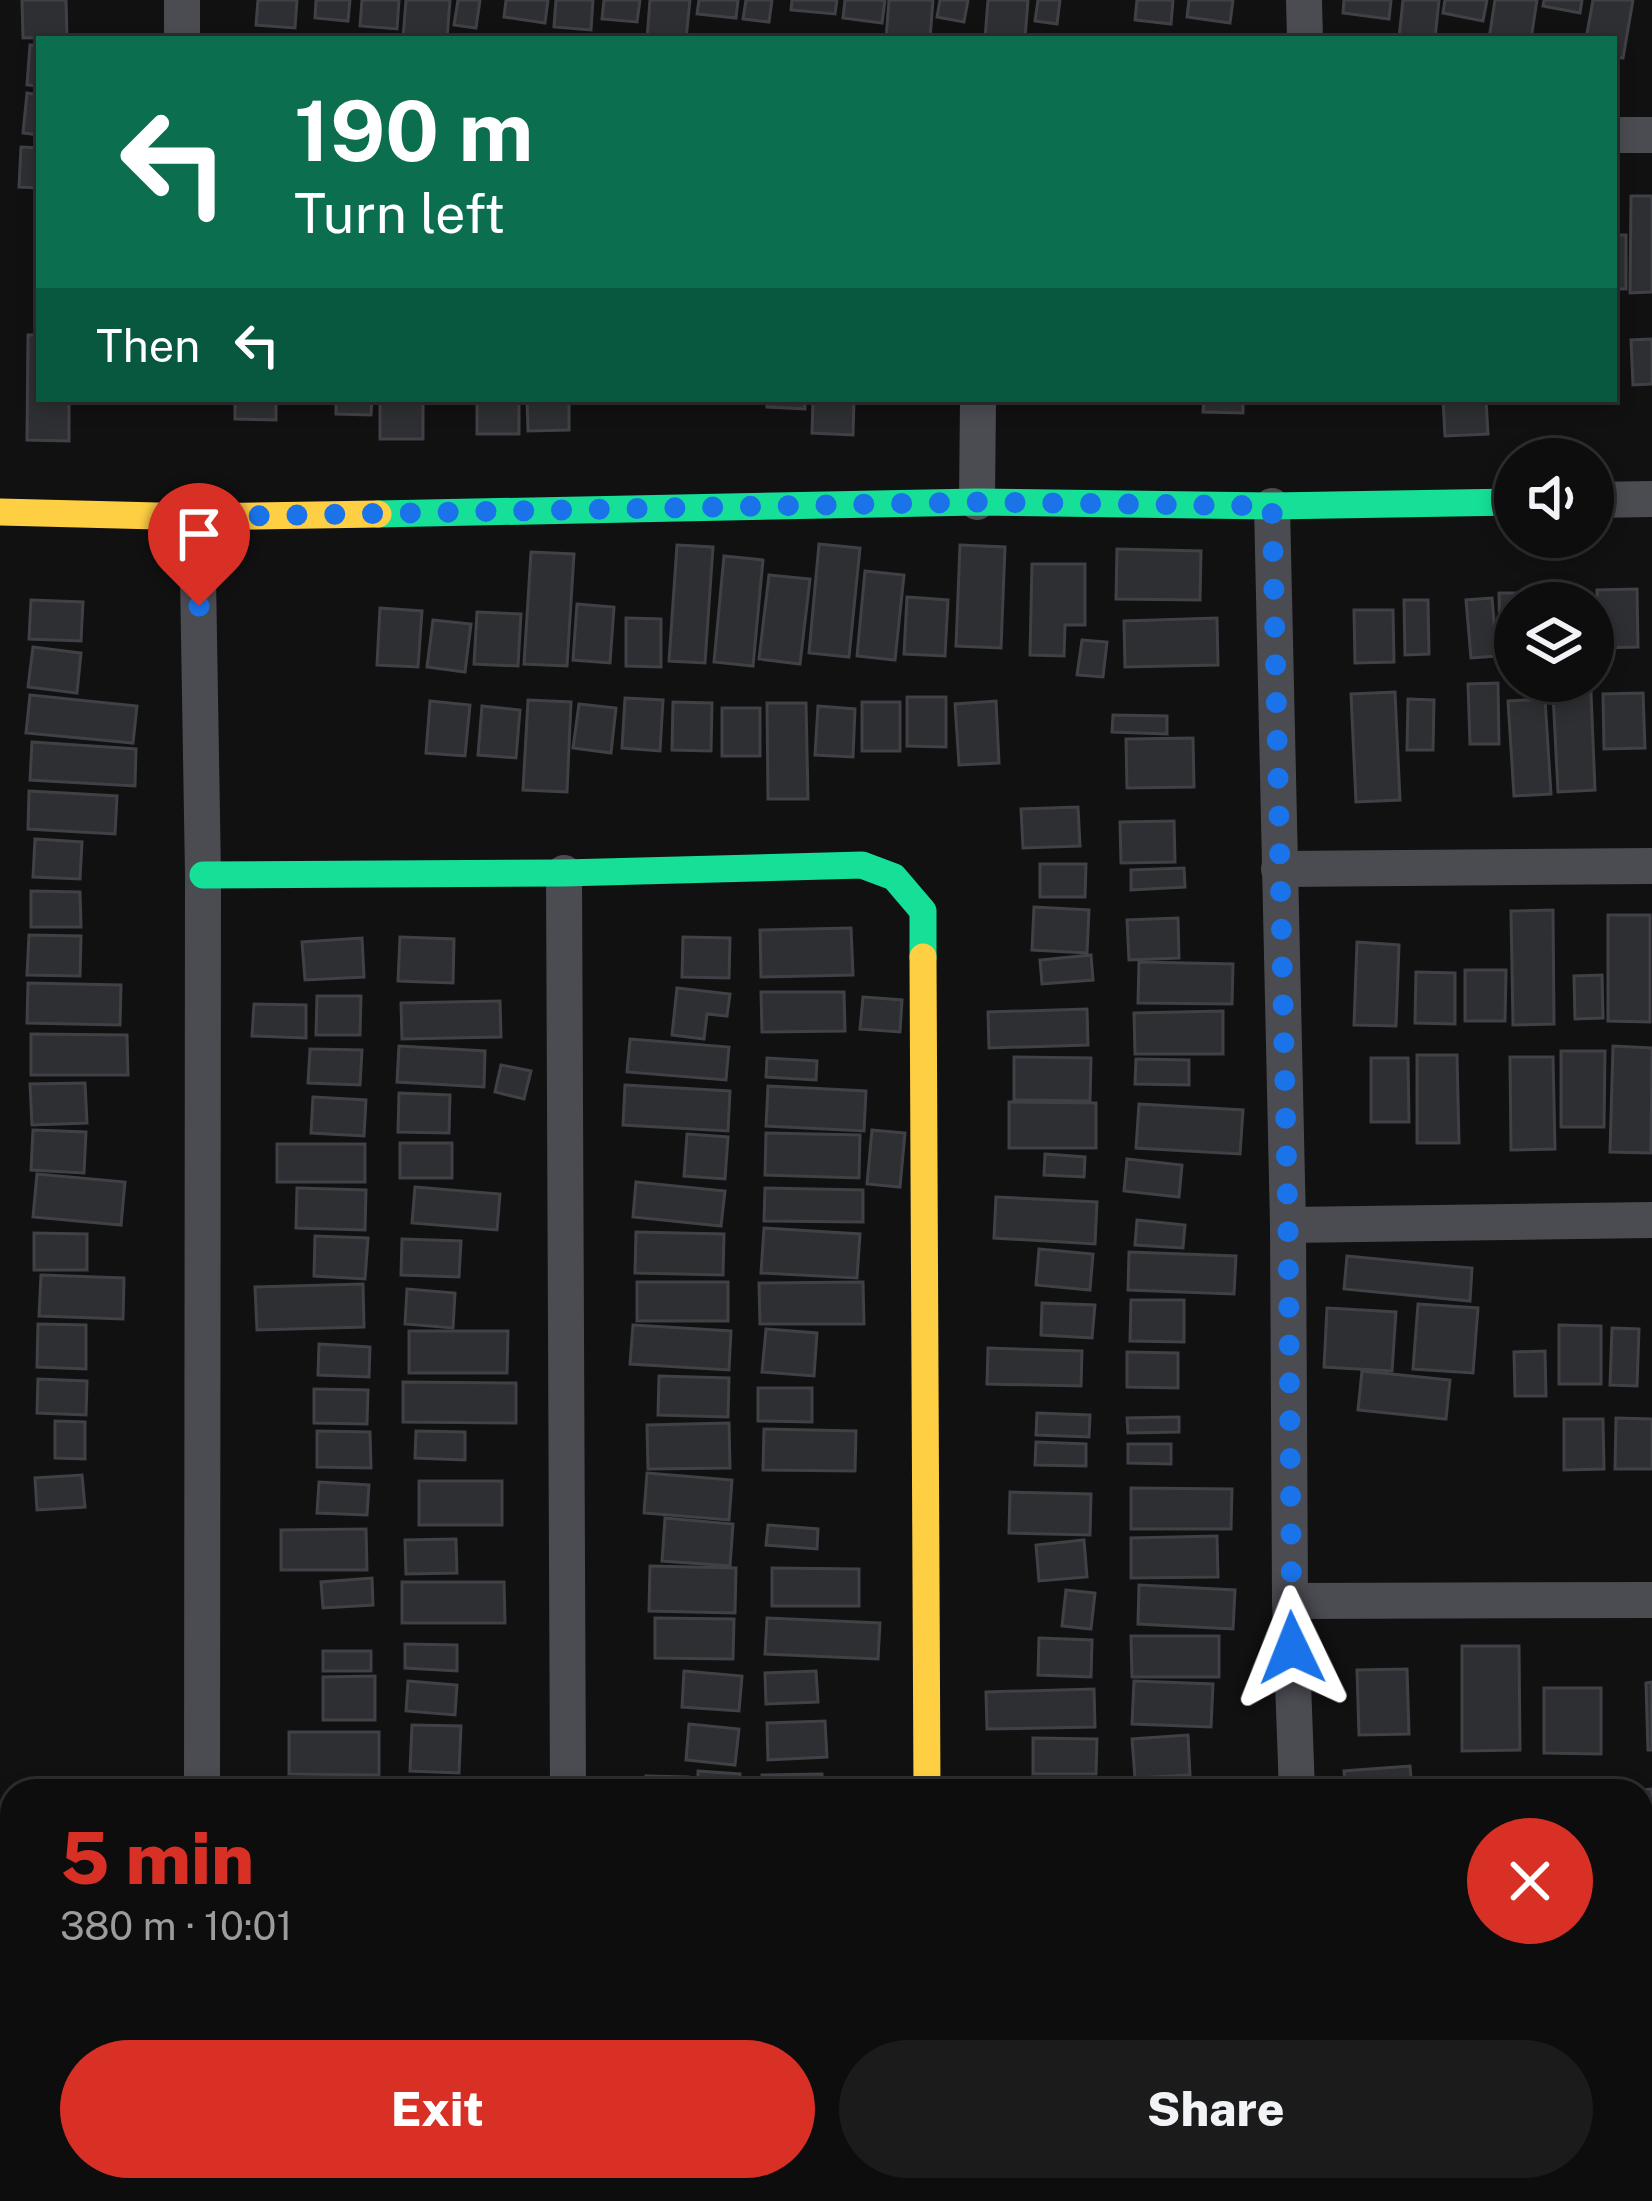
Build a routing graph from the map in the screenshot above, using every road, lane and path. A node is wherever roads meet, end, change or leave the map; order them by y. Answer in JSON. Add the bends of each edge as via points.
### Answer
{"nodes":[{"id":1,"x":182,"y":0,"type":"edge"},
{"id":2,"x":1304,"y":0,"type":"edge"},
{"id":3,"x":182,"y":36,"type":"edge"},
{"id":4,"x":1305,"y":36,"type":"edge"},
{"id":5,"x":1617,"y":135,"type":"edge"},
{"id":6,"x":1652,"y":135,"type":"edge"},
{"id":7,"x":978,"y":402,"type":"edge"},
{"id":8,"x":1614,"y":500,"type":"edge"},
{"id":9,"x":1652,"y":500,"type":"edge"},
{"id":10,"x":977,"y":502,"type":"junction"},
{"id":11,"x":1494,"y":502,"type":"edge"},
{"id":12,"x":1272,"y":506,"type":"junction"},
{"id":13,"x":0,"y":512,"type":"edge"},
{"id":14,"x":197,"y":517,"type":"junction"},
{"id":15,"x":1652,"y":866,"type":"edge"},
{"id":16,"x":1279,"y":869,"type":"junction"},
{"id":17,"x":564,"y":873,"type":"junction"},
{"id":18,"x":203,"y":875,"type":"junction"},
{"id":19,"x":1652,"y":1220,"type":"edge"},
{"id":20,"x":1288,"y":1225,"type":"junction"},
{"id":21,"x":1652,"y":1600,"type":"edge"},
{"id":22,"x":1290,"y":1601,"type":"junction"},
{"id":23,"x":202,"y":1779,"type":"edge"},
{"id":24,"x":568,"y":1779,"type":"edge"},
{"id":25,"x":928,"y":1779,"type":"edge"},
{"id":26,"x":1297,"y":1779,"type":"edge"}],
"edges":[{"from":1,"to":3,"type":"street"},
{"from":2,"to":4,"type":"street"},
{"from":5,"to":6,"type":"street"},
{"from":7,"to":10,"type":"street"},
{"from":8,"to":9,"type":"street"},
{"from":10,"to":12,"type":"street"},
{"from":10,"to":14,"type":"street"},
{"from":11,"to":12,"type":"street"},
{"from":12,"to":16,"type":"street"},
{"from":13,"to":14,"type":"street"},
{"from":14,"to":18,"type":"street"},
{"from":15,"to":16,"type":"street"},
{"from":16,"to":20,"type":"street"},
{"from":17,"to":18,"type":"street"},
{"from":17,"to":24,"type":"street"},
{"from":17,"to":25,"type":"street","via":[[862,865],[894,878],[923,911]]},
{"from":18,"to":23,"type":"street"},
{"from":19,"to":20,"type":"street"},
{"from":20,"to":22,"type":"street"},
{"from":21,"to":22,"type":"street"},
{"from":22,"to":26,"type":"street"}]}
